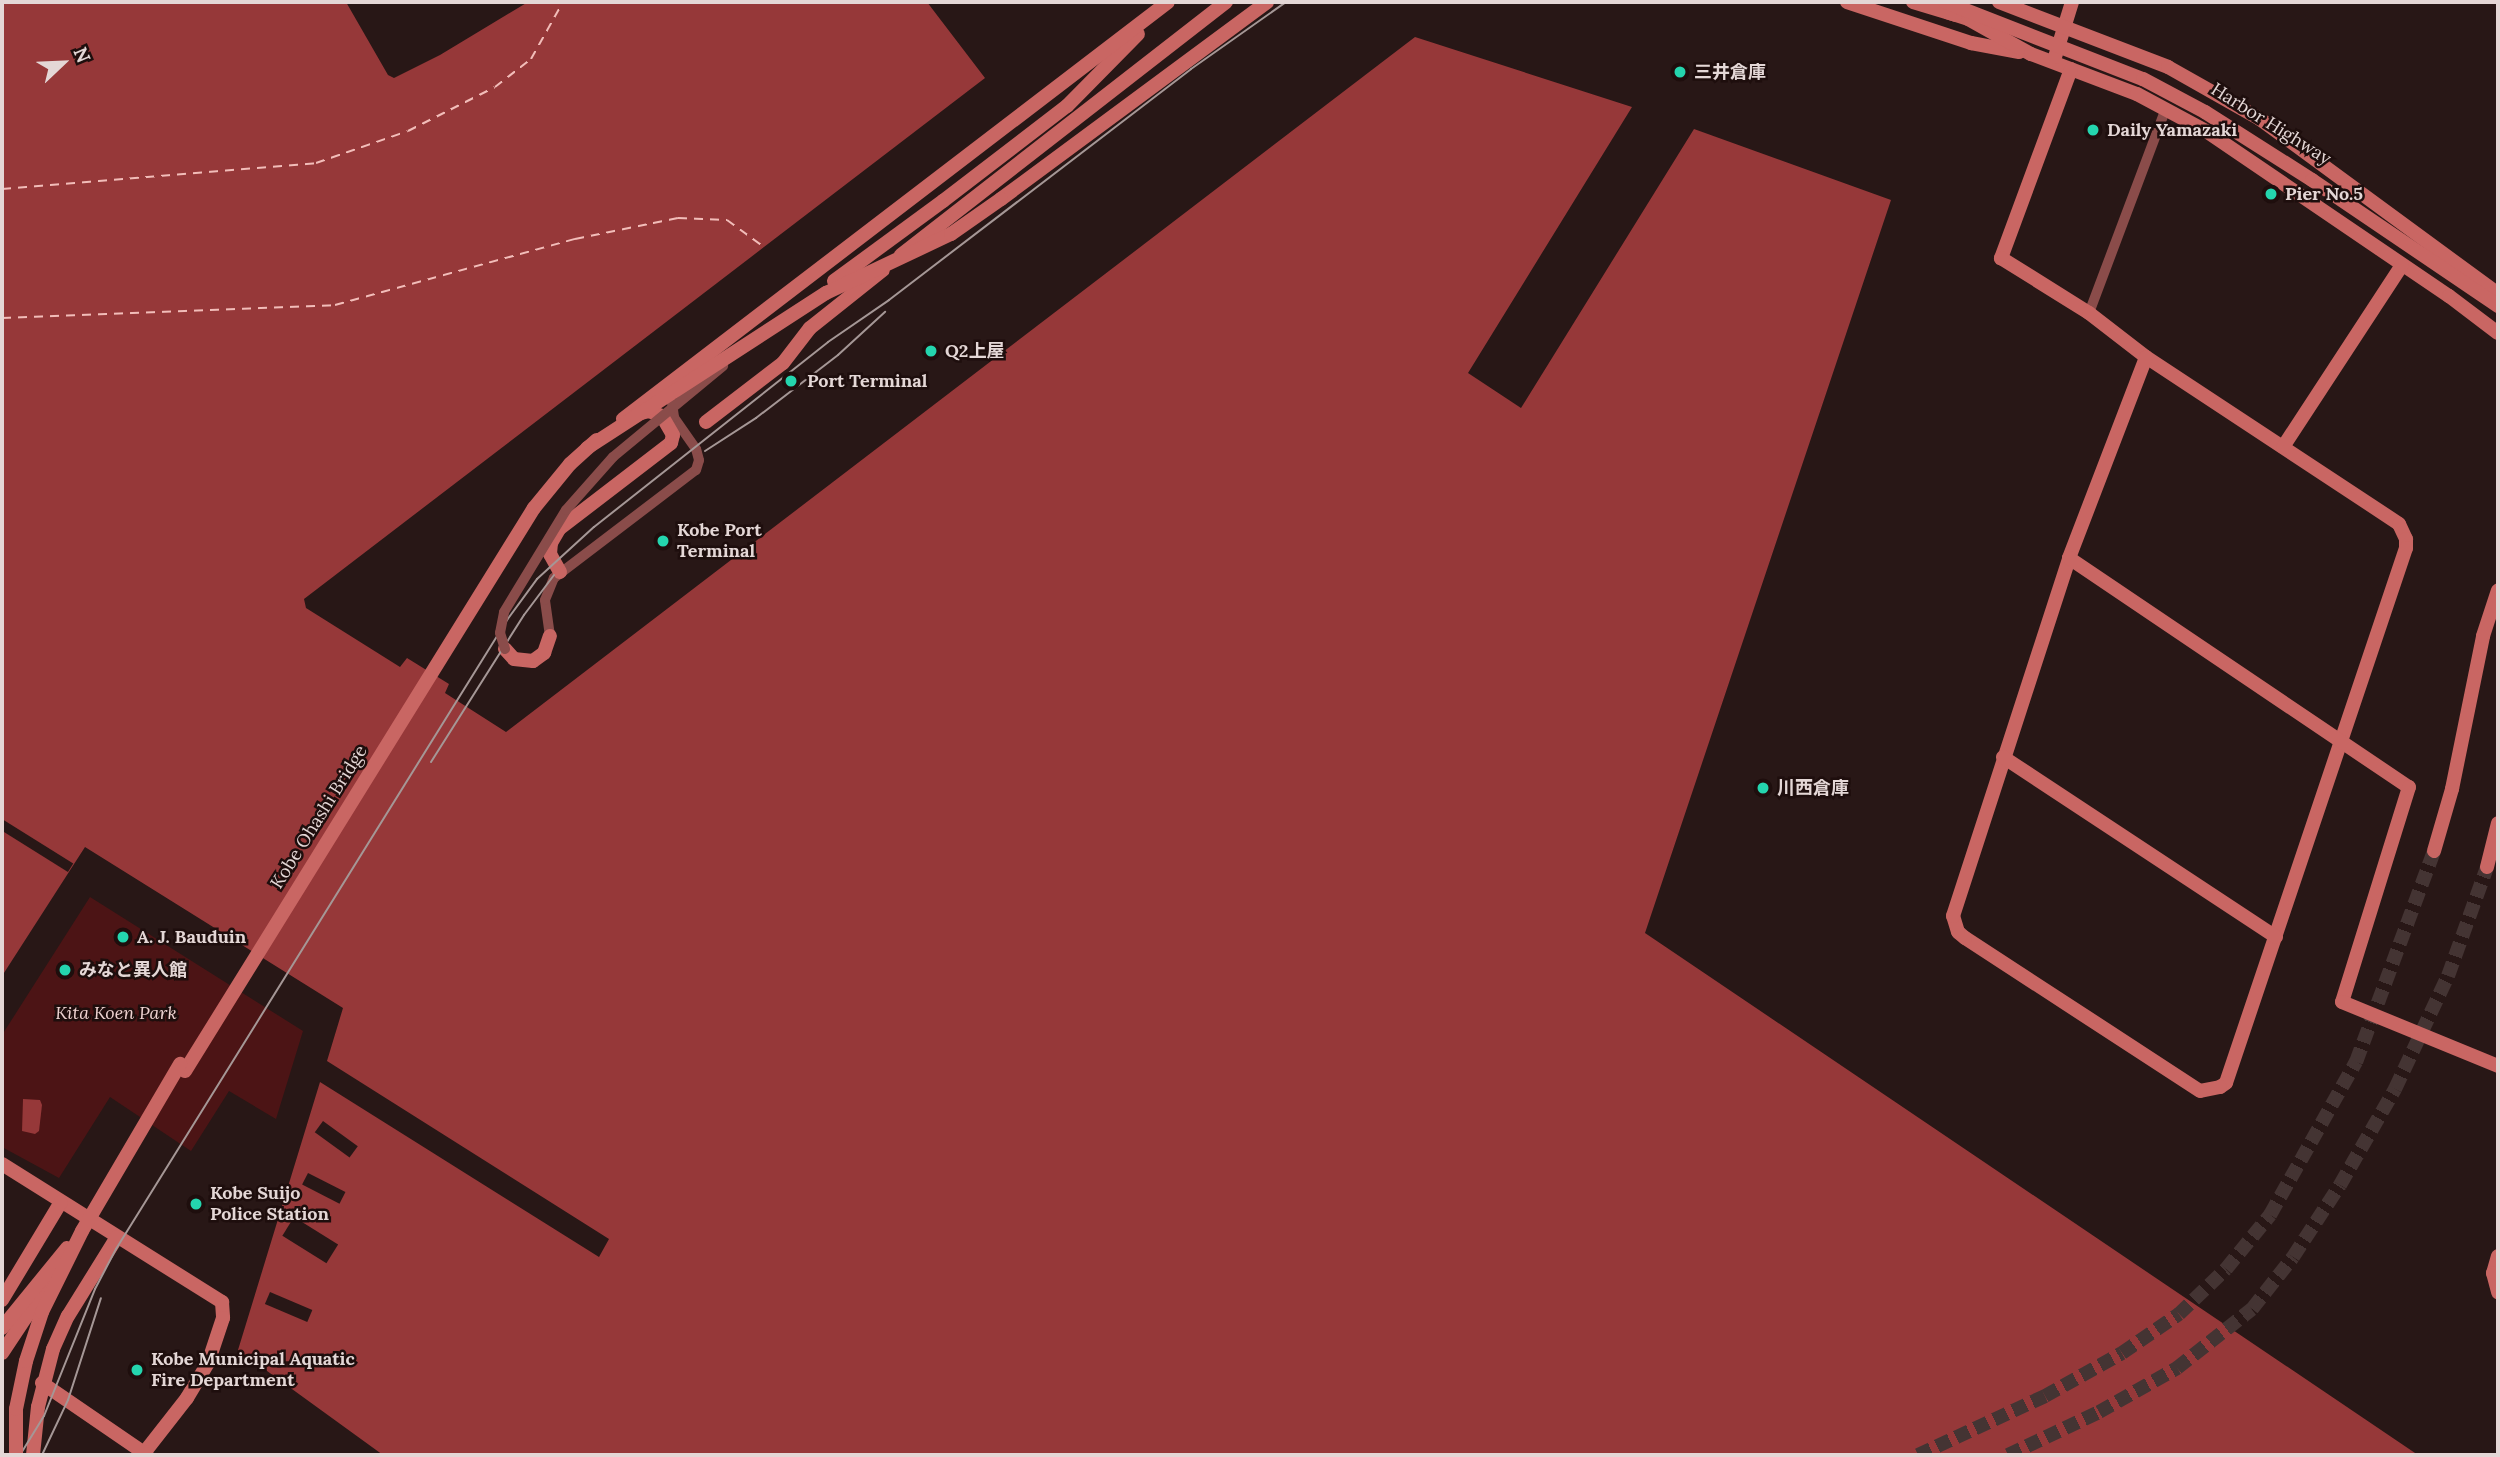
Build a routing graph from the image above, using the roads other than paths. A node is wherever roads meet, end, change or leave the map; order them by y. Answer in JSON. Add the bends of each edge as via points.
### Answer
{"nodes":[{"id":1,"x":1157,"y":2,"type":"edge"},
{"id":2,"x":1168,"y":2,"type":"edge"},
{"id":3,"x":1177,"y":2,"type":"edge"},
{"id":4,"x":1226,"y":2,"type":"edge"},
{"id":5,"x":1267,"y":2,"type":"edge"},
{"id":6,"x":1847,"y":2,"type":"edge"},
{"id":7,"x":1913,"y":2,"type":"edge"},
{"id":8,"x":1919,"y":2,"type":"edge"},
{"id":9,"x":1945,"y":2,"type":"edge"},
{"id":10,"x":1965,"y":2,"type":"edge"},
{"id":11,"x":1999,"y":2,"type":"edge"},
{"id":12,"x":2072,"y":2,"type":"edge"},
{"id":13,"x":2055,"y":44,"type":"junction"},
{"id":14,"x":2031,"y":54,"type":"junction"},
{"id":15,"x":2054,"y":62,"type":"junction"},
{"id":16,"x":2071,"y":69,"type":"junction"},
{"id":17,"x":2166,"y":108,"type":"junction"},
{"id":18,"x":2402,"y":265,"type":"junction"},
{"id":19,"x":2498,"y":296,"type":"edge"},
{"id":20,"x":2498,"y":306,"type":"edge"},
{"id":21,"x":2089,"y":313,"type":"junction"},
{"id":22,"x":782,"y":319,"type":"junction"},
{"id":23,"x":2498,"y":333,"type":"edge"},
{"id":24,"x":2146,"y":357,"type":"junction"},
{"id":25,"x":679,"y":388,"type":"junction"},
{"id":26,"x":637,"y":414,"type":"junction"},
{"id":27,"x":706,"y":422,"type":"dead end"},
{"id":28,"x":2283,"y":447,"type":"junction"},
{"id":29,"x":587,"y":448,"type":"junction"},
{"id":30,"x":2069,"y":558,"type":"junction"},
{"id":31,"x":560,"y":572,"type":"junction"},
{"id":32,"x":2498,"y":590,"type":"edge"},
{"id":33,"x":550,"y":636,"type":"joint"},
{"id":34,"x":505,"y":649,"type":"joint"},
{"id":35,"x":2342,"y":743,"type":"junction"},
{"id":36,"x":2003,"y":757,"type":"junction"},
{"id":37,"x":2498,"y":823,"type":"edge"},
{"id":38,"x":2434,"y":851,"type":"tunnel mouth"},
{"id":39,"x":2487,"y":867,"type":"tunnel mouth"},
{"id":40,"x":2276,"y":937,"type":"junction"},
{"id":41,"x":2498,"y":1066,"type":"edge"},
{"id":42,"x":183,"y":1067,"type":"junction"},
{"id":43,"x":2,"y":1164,"type":"edge"},
{"id":44,"x":61,"y":1202,"type":"junction"},
{"id":45,"x":82,"y":1231,"type":"junction"},
{"id":46,"x":117,"y":1237,"type":"junction"},
{"id":47,"x":2498,"y":1256,"type":"edge"},
{"id":48,"x":2498,"y":1292,"type":"edge"},
{"id":49,"x":2,"y":1300,"type":"edge"},
{"id":50,"x":2,"y":1328,"type":"edge"},
{"id":51,"x":2,"y":1353,"type":"edge"},
{"id":52,"x":42,"y":1383,"type":"junction"},
{"id":53,"x":146,"y":1454,"type":"edge"},
{"id":54,"x":16,"y":1455,"type":"edge"},
{"id":55,"x":33,"y":1455,"type":"edge"}],
"edges":[{"from":1,"to":29,"type":"street","bridge":true,"via":[[682,363]]},
{"from":2,"to":29,"type":"street","bridge":true},
{"from":3,"to":22,"type":"street","bridge":true,"via":[[1130,41],[1067,106]]},
{"from":4,"to":27,"type":"street","via":[[810,328],[783,363]]},
{"from":5,"to":25,"type":"street","bridge":true,"via":[[951,234],[826,293]]},
{"from":6,"to":14,"type":"street","via":[[1971,43]]},
{"from":7,"to":13,"type":"street","bridge":true},
{"from":8,"to":14,"type":"street","via":[[1968,19]]},
{"from":9,"to":13,"type":"street","name":"Harbor Highway","bridge":true},
{"from":10,"to":19,"type":"street","name":"Harbor Highway","via":[[2146,73],[2208,106]]},
{"from":11,"to":19,"type":"street","bridge":true,"via":[[2168,67],[2232,101]]},
{"from":12,"to":15,"type":"street"},
{"from":13,"to":20,"type":"street","name":"Harbor Highway","bridge":true,"via":[[2143,79],[2205,112]]},
{"from":14,"to":15,"type":"street"},
{"from":15,"to":16,"type":"street"},
{"from":16,"to":17,"type":"street"},
{"from":16,"to":21,"type":"street","via":[[2001,258]]},
{"from":17,"to":18,"type":"street"},
{"from":17,"to":21,"type":"street"},
{"from":18,"to":23,"type":"street"},
{"from":18,"to":28,"type":"street"},
{"from":21,"to":24,"type":"street"},
{"from":22,"to":29,"type":"street","bridge":true},
{"from":22,"to":34,"type":"street","bridge":true,"via":[[639,435],[587,484],[543,544],[504,612],[500,633]]},
{"from":24,"to":28,"type":"street"},
{"from":24,"to":30,"type":"street"},
{"from":25,"to":26,"type":"street","bridge":true},
{"from":25,"to":31,"type":"street","bridge":true,"via":[[672,399],[672,413],[696,449],[696,470]]},
{"from":26,"to":29,"type":"street","bridge":true},
{"from":26,"to":31,"type":"street","bridge":true,"via":[[662,415],[673,435],[671,443],[559,529],[550,554]]},
{"from":28,"to":35,"type":"street","via":[[2399,524],[2406,539]]},
{"from":29,"to":42,"type":"street","name":"Kobe Ohashi Bridge","via":[[534,508],[485,582]]},
{"from":30,"to":35,"type":"street"},
{"from":30,"to":36,"type":"street"},
{"from":31,"to":33,"type":"street","via":[[550,583],[545,600]]},
{"from":32,"to":38,"type":"street","via":[[2483,636],[2452,789]]},
{"from":33,"to":34,"type":"street","via":[[544,653],[533,661],[514,659]]},
{"from":35,"to":40,"type":"street"},
{"from":35,"to":41,"type":"street","via":[[2409,787],[2342,1002]]},
{"from":36,"to":40,"type":"street"},
{"from":36,"to":40,"type":"street","via":[[1953,911],[1958,932],[2186,1084],[2200,1091],[2227,1083]]},
{"from":37,"to":39,"type":"street"},
{"from":42,"to":45,"type":"street","bridge":true},
{"from":42,"to":51,"type":"street","bridge":true},
{"from":43,"to":44,"type":"street"},
{"from":44,"to":46,"type":"street"},
{"from":44,"to":49,"type":"street"},
{"from":45,"to":50,"type":"street","bridge":true},
{"from":45,"to":54,"type":"street","bridge":true,"via":[[42,1312],[26,1361],[16,1409]]},
{"from":46,"to":52,"type":"street","via":[[68,1316]]},
{"from":46,"to":53,"type":"street","via":[[222,1302],[224,1310],[198,1382]]},
{"from":47,"to":48,"type":"street","via":[[2493,1273]]},
{"from":52,"to":53,"type":"street"},
{"from":52,"to":55,"type":"street"}]}
